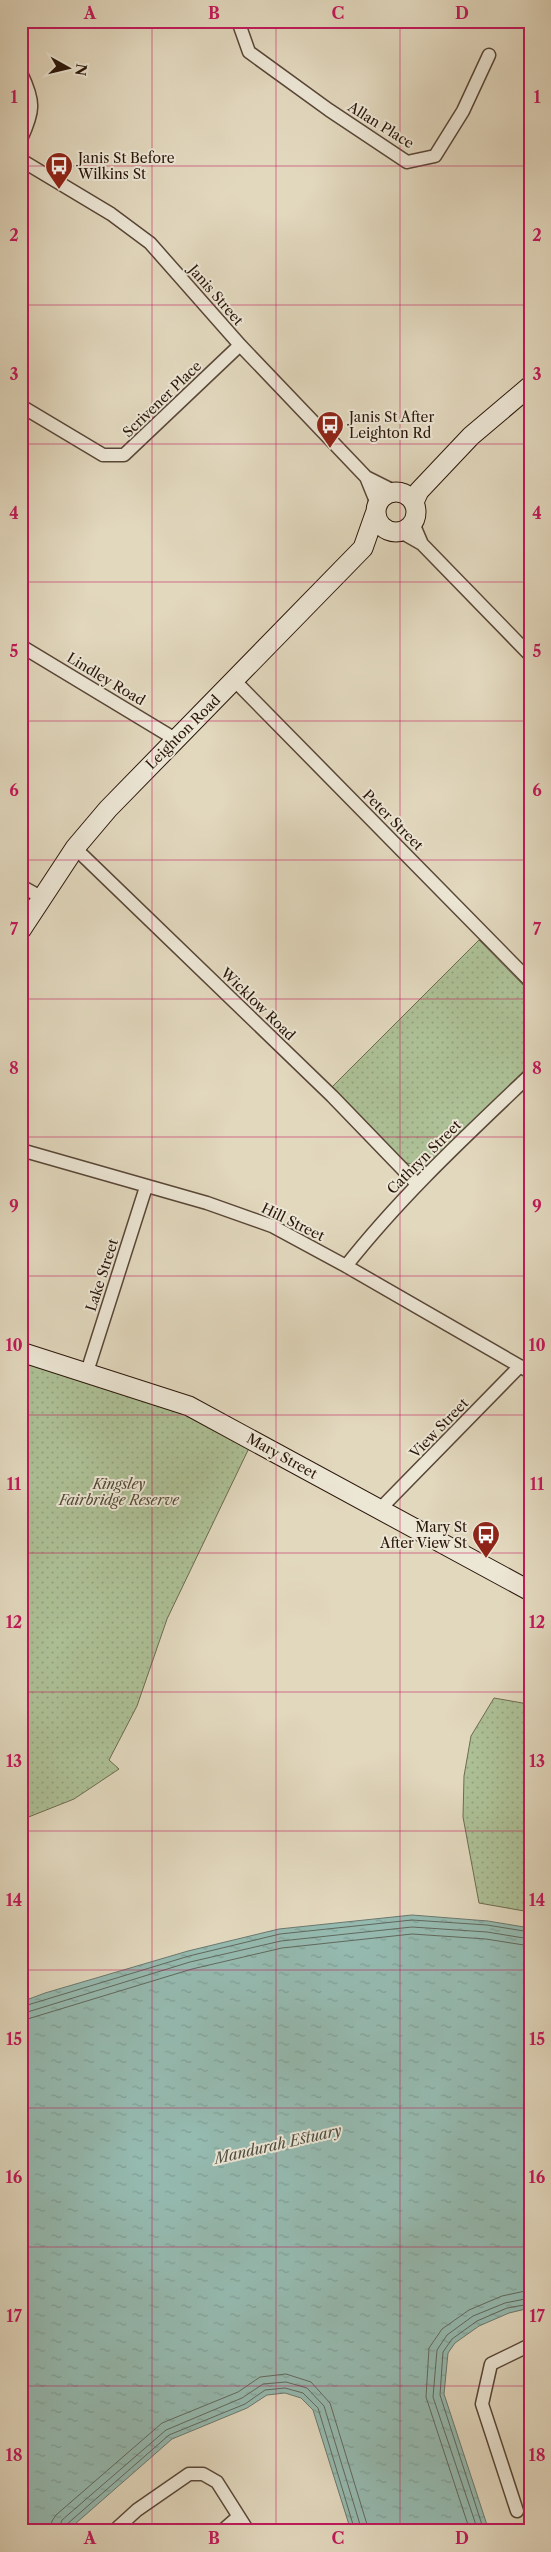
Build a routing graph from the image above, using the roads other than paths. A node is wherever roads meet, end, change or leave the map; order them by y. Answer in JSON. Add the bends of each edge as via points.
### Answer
{"nodes":[{"id":1,"x":238,"y":21,"type":"edge"},
{"id":2,"x":489,"y":55,"type":"dead end"},
{"id":3,"x":21,"y":73,"type":"edge"},
{"id":4,"x":21,"y":139,"type":"edge"},
{"id":5,"x":21,"y":160,"type":"edge"},
{"id":6,"x":240,"y":345,"type":"junction"},
{"id":7,"x":530,"y":386,"type":"edge"},
{"id":8,"x":21,"y":406,"type":"edge"},
{"id":9,"x":366,"y":477,"type":"junction"},
{"id":10,"x":408,"y":494,"type":"junction"},
{"id":11,"x":376,"y":509,"type":"junction"},
{"id":12,"x":403,"y":529,"type":"junction"},
{"id":13,"x":363,"y":548,"type":"junction"},
{"id":14,"x":21,"y":646,"type":"edge"},
{"id":15,"x":530,"y":655,"type":"edge"},
{"id":16,"x":235,"y":681,"type":"junction"},
{"id":17,"x":175,"y":738,"type":"junction"},
{"id":18,"x":75,"y":848,"type":"junction"},
{"id":19,"x":21,"y":886,"type":"edge"},
{"id":20,"x":41,"y":897,"type":"junction"},
{"id":21,"x":21,"y":930,"type":"edge"},
{"id":22,"x":530,"y":981,"type":"edge"},
{"id":23,"x":530,"y":1075,"type":"edge"},
{"id":24,"x":21,"y":1150,"type":"edge"},
{"id":25,"x":417,"y":1184,"type":"junction"},
{"id":26,"x":146,"y":1187,"type":"junction"},
{"id":27,"x":346,"y":1266,"type":"junction"},
{"id":28,"x":21,"y":1352,"type":"edge"},
{"id":29,"x":525,"y":1369,"type":"edge"},
{"id":30,"x":87,"y":1372,"type":"junction"},
{"id":31,"x":379,"y":1510,"type":"junction"},
{"id":32,"x":530,"y":1591,"type":"edge"},
{"id":33,"x":530,"y":2345,"type":"edge"},
{"id":34,"x":517,"y":2511,"type":"dead end"},
{"id":35,"x":238,"y":2517,"type":"junction"},
{"id":36,"x":114,"y":2531,"type":"edge"},
{"id":37,"x":222,"y":2531,"type":"edge"},
{"id":38,"x":248,"y":2531,"type":"edge"}],
"edges":[{"from":1,"to":2,"type":"street","name":"Allan Place","via":[[249,52],[407,162],[435,156],[463,111]]},
{"from":3,"to":4,"type":"street","via":[[29,90],[32,115]]},
{"from":5,"to":6,"type":"street","name":"Janis Street","via":[[110,214],[150,243]]},
{"from":6,"to":8,"type":"street","name":"Scrivener Place","via":[[124,455],[103,455]]},
{"from":6,"to":9,"type":"street","name":"Janis Street"},
{"from":7,"to":10,"type":"street"},
{"from":9,"to":10,"type":"street","name":"Janis Street"},
{"from":9,"to":11,"type":"street","name":"Janis Street"},
{"from":10,"to":11,"type":"street","via":[[383,496]]},
{"from":10,"to":12,"type":"street","via":[[416,516]]},
{"from":11,"to":12,"type":"street","via":[[381,526]]},
{"from":11,"to":13,"type":"street","name":"Leighton Road"},
{"from":12,"to":13,"type":"street","name":"Leighton Road"},
{"from":12,"to":15,"type":"street","via":[[422,544]]},
{"from":13,"to":16,"type":"street","name":"Leighton Road"},
{"from":14,"to":17,"type":"street","name":"Lindley Road"},
{"from":16,"to":17,"type":"street","name":"Leighton Road"},
{"from":16,"to":22,"type":"street","name":"Peter Street"},
{"from":17,"to":18,"type":"street","name":"Leighton Road"},
{"from":18,"to":20,"type":"street","name":"Leighton Road"},
{"from":18,"to":25,"type":"street","name":"Wicklow Road","via":[[332,1096]]},
{"from":19,"to":20,"type":"street"},
{"from":20,"to":21,"type":"street","name":"Leighton Road"},
{"from":23,"to":25,"type":"street","name":"Cathryn Street"},
{"from":24,"to":26,"type":"street","name":"Hill Street"},
{"from":25,"to":27,"type":"street","name":"Cathryn Street"},
{"from":26,"to":27,"type":"street","name":"Hill Street","via":[[207,1203],[272,1226]]},
{"from":26,"to":30,"type":"street","name":"Lake Street"},
{"from":27,"to":29,"type":"street","name":"Hill Street"},
{"from":28,"to":30,"type":"street","name":"Mary Street"},
{"from":29,"to":31,"type":"street","name":"View Street"},
{"from":30,"to":31,"type":"street","name":"Mary Street","via":[[189,1406]]},
{"from":31,"to":32,"type":"street","name":"Mary Street"},
{"from":33,"to":34,"type":"street","via":[[491,2364],[482,2404]]},
{"from":35,"to":36,"type":"street","via":[[218,2482],[203,2474],[188,2474],[137,2510]]},
{"from":35,"to":37,"type":"street"},
{"from":35,"to":38,"type":"street"}]}
